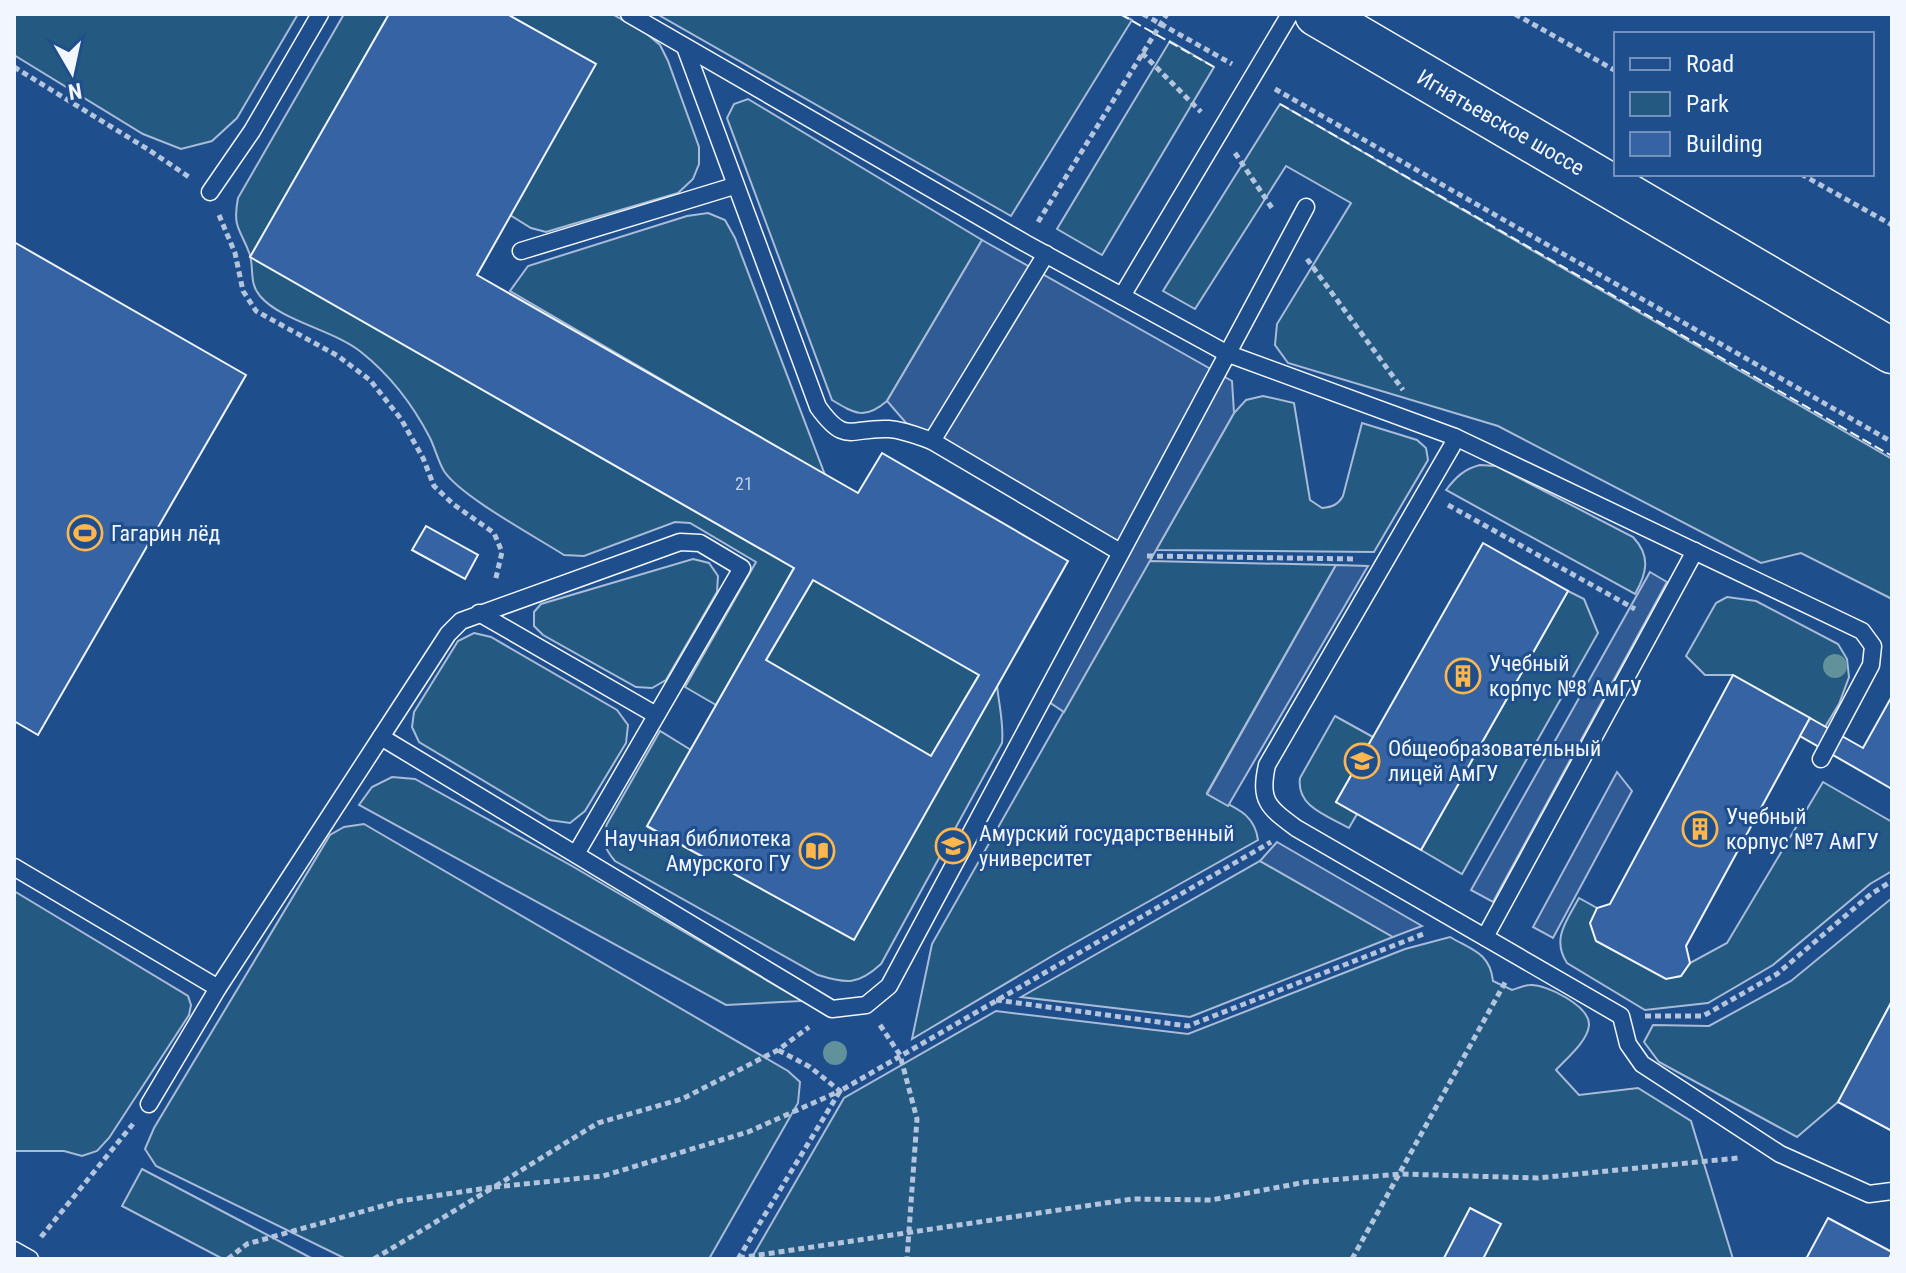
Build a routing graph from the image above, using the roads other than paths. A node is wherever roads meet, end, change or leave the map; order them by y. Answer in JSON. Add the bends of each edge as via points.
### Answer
{"nodes":[{"id":1,"x":320,"y":14,"type":"edge"},
{"id":2,"x":629,"y":14,"type":"edge"},
{"id":3,"x":1290,"y":14,"type":"edge"},
{"id":4,"x":1317,"y":14,"type":"edge"},
{"id":5,"x":685,"y":47,"type":"junction"},
{"id":6,"x":734,"y":186,"type":"junction"},
{"id":7,"x":210,"y":192,"type":"road end"},
{"id":8,"x":1306,"y":207,"type":"dead end"},
{"id":9,"x":521,"y":251,"type":"dead end"},
{"id":10,"x":1046,"y":254,"type":"junction"},
{"id":11,"x":1122,"y":296,"type":"junction"},
{"id":12,"x":1892,"y":351,"type":"edge"},
{"id":13,"x":1226,"y":353,"type":"junction"},
{"id":14,"x":1455,"y":437,"type":"junction"},
{"id":15,"x":932,"y":441,"type":"junction"},
{"id":16,"x":1695,"y":551,"type":"junction"},
{"id":17,"x":1120,"y":552,"type":"junction"},
{"id":18,"x":479,"y":613,"type":"junction"},
{"id":19,"x":656,"y":715,"type":"junction"},
{"id":20,"x":381,"y":737,"type":"junction"},
{"id":21,"x":1821,"y":759,"type":"dead end"},
{"id":22,"x":576,"y":854,"type":"junction"},
{"id":23,"x":14,"y":867,"type":"edge"},
{"id":24,"x":1485,"y":937,"type":"junction"},
{"id":25,"x":218,"y":988,"type":"junction"},
{"id":26,"x":149,"y":1104,"type":"road end"},
{"id":27,"x":1892,"y":1191,"type":"edge"}],
"edges":[{"from":1,"to":7,"type":"lane"},
{"from":2,"to":5,"type":"lane"},
{"from":3,"to":11,"type":"lane"},
{"from":4,"to":12,"type":"main road","name":"Игнатьевское шоссе"},
{"from":5,"to":6,"type":"lane"},
{"from":5,"to":10,"type":"lane"},
{"from":6,"to":9,"type":"lane"},
{"from":6,"to":15,"type":"lane","via":[[818,407],[832,427],[853,433],[905,431]]},
{"from":8,"to":13,"type":"lane"},
{"from":10,"to":11,"type":"lane"},
{"from":10,"to":15,"type":"lane"},
{"from":11,"to":13,"type":"lane"},
{"from":13,"to":14,"type":"lane"},
{"from":13,"to":17,"type":"lane"},
{"from":14,"to":16,"type":"lane"},
{"from":14,"to":24,"type":"lane","via":[[1267,765],[1262,788],[1273,810],[1296,828]]},
{"from":15,"to":17,"type":"lane"},
{"from":16,"to":21,"type":"lane","via":[[1862,631],[1873,646],[1871,665]]},
{"from":16,"to":24,"type":"lane"},
{"from":17,"to":22,"type":"lane","via":[[889,986],[866,1005],[832,1009]]},
{"from":18,"to":19,"type":"lane"},
{"from":18,"to":19,"type":"lane","via":[[661,547],[700,543],[742,568]]},
{"from":18,"to":20,"type":"lane","via":[[448,634]]},
{"from":19,"to":22,"type":"lane"},
{"from":20,"to":22,"type":"lane"},
{"from":20,"to":25,"type":"lane"},
{"from":23,"to":25,"type":"lane"},
{"from":24,"to":27,"type":"lane","via":[[1621,1016],[1628,1044],[1642,1064],[1780,1154],[1869,1194]]},
{"from":25,"to":26,"type":"lane"}]}
